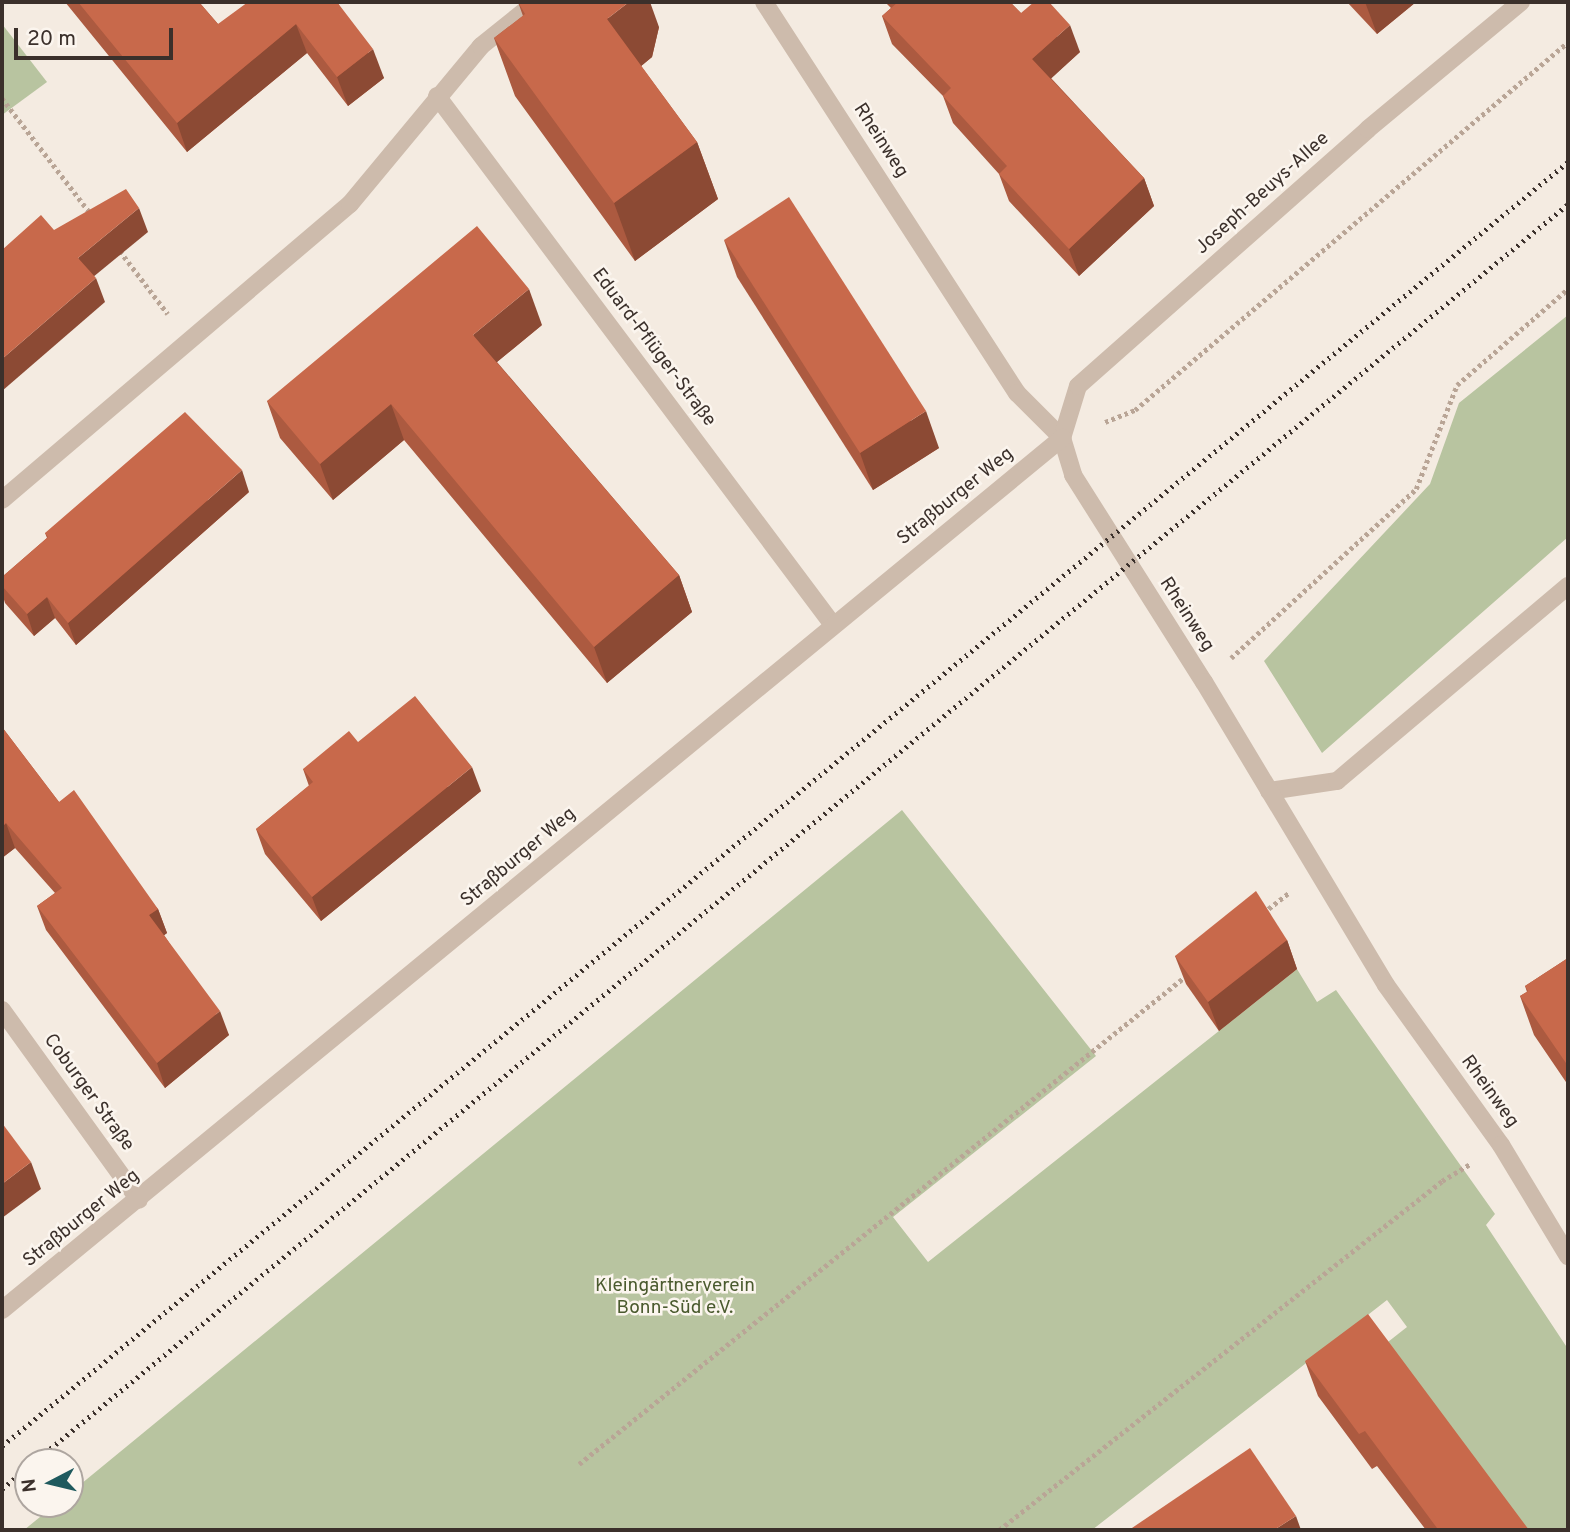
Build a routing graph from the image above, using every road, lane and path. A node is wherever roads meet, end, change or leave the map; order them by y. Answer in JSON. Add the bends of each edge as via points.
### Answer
{"nodes":[{"id":1,"x":536,"y":2,"type":"edge"},
{"id":2,"x":764,"y":2,"type":"edge"},
{"id":3,"x":1521,"y":2,"type":"edge"},
{"id":4,"x":1568,"y":42,"type":"edge"},
{"id":5,"x":437,"y":96,"type":"junction"},
{"id":6,"x":2,"y":98,"type":"edge"},
{"id":7,"x":96,"y":220,"type":"edge"},
{"id":8,"x":113,"y":242,"type":"edge"},
{"id":9,"x":1568,"y":289,"type":"edge"},
{"id":10,"x":189,"y":341,"type":"junction"},
{"id":11,"x":1062,"y":438,"type":"junction"},
{"id":12,"x":2,"y":500,"type":"edge"},
{"id":13,"x":1568,"y":586,"type":"edge"},
{"id":14,"x":833,"y":625,"type":"junction"},
{"id":15,"x":1205,"y":682,"type":"junction"},
{"id":16,"x":1269,"y":791,"type":"junction"},
{"id":17,"x":1317,"y":870,"type":"junction"},
{"id":18,"x":1252,"y":922,"type":"edge"},
{"id":19,"x":1198,"y":966,"type":"edge"},
{"id":20,"x":2,"y":1010,"type":"edge"},
{"id":21,"x":1501,"y":1145,"type":"junction"},
{"id":22,"x":139,"y":1200,"type":"junction"},
{"id":23,"x":1568,"y":1256,"type":"edge"},
{"id":24,"x":2,"y":1310,"type":"edge"},
{"id":25,"x":579,"y":1464,"type":"dead end"},
{"id":26,"x":999,"y":1530,"type":"edge"}],
"edges":[{"from":1,"to":5,"type":"street","via":[[481,46]]},
{"from":2,"to":11,"type":"street","name":"Rheinweg","via":[[1017,393]]},
{"from":3,"to":11,"type":"street","name":"Joseph-Beuys-Allee","via":[[1368,128],[1078,386]]},
{"from":4,"to":11,"type":"path","via":[[1135,410]]},
{"from":5,"to":10,"type":"street","via":[[350,204]]},
{"from":5,"to":14,"type":"street","name":"Eduard-Pflüger-Straße"},
{"from":6,"to":7,"type":"path"},
{"from":8,"to":10,"type":"path"},
{"from":9,"to":15,"type":"path","via":[[1457,385],[1416,489]]},
{"from":10,"to":12,"type":"street"},
{"from":11,"to":14,"type":"street","name":"Straßburger Weg"},
{"from":11,"to":15,"type":"street","name":"Rheinweg","via":[[1073,475]]},
{"from":13,"to":16,"type":"street","via":[[1338,781]]},
{"from":14,"to":22,"type":"street","name":"Straßburger Weg"},
{"from":15,"to":16,"type":"street","name":"Rheinweg"},
{"from":16,"to":17,"type":"street","name":"Rheinweg"},
{"from":17,"to":18,"type":"path"},
{"from":17,"to":21,"type":"street","name":"Rheinweg","via":[[1386,985]]},
{"from":19,"to":25,"type":"path"},
{"from":20,"to":22,"type":"street","name":"Coburger Straße"},
{"from":21,"to":23,"type":"street","name":"Rheinweg"},
{"from":21,"to":26,"type":"path","via":[[1442,1181]]},
{"from":22,"to":24,"type":"street","name":"Straßburger Weg"}]}
